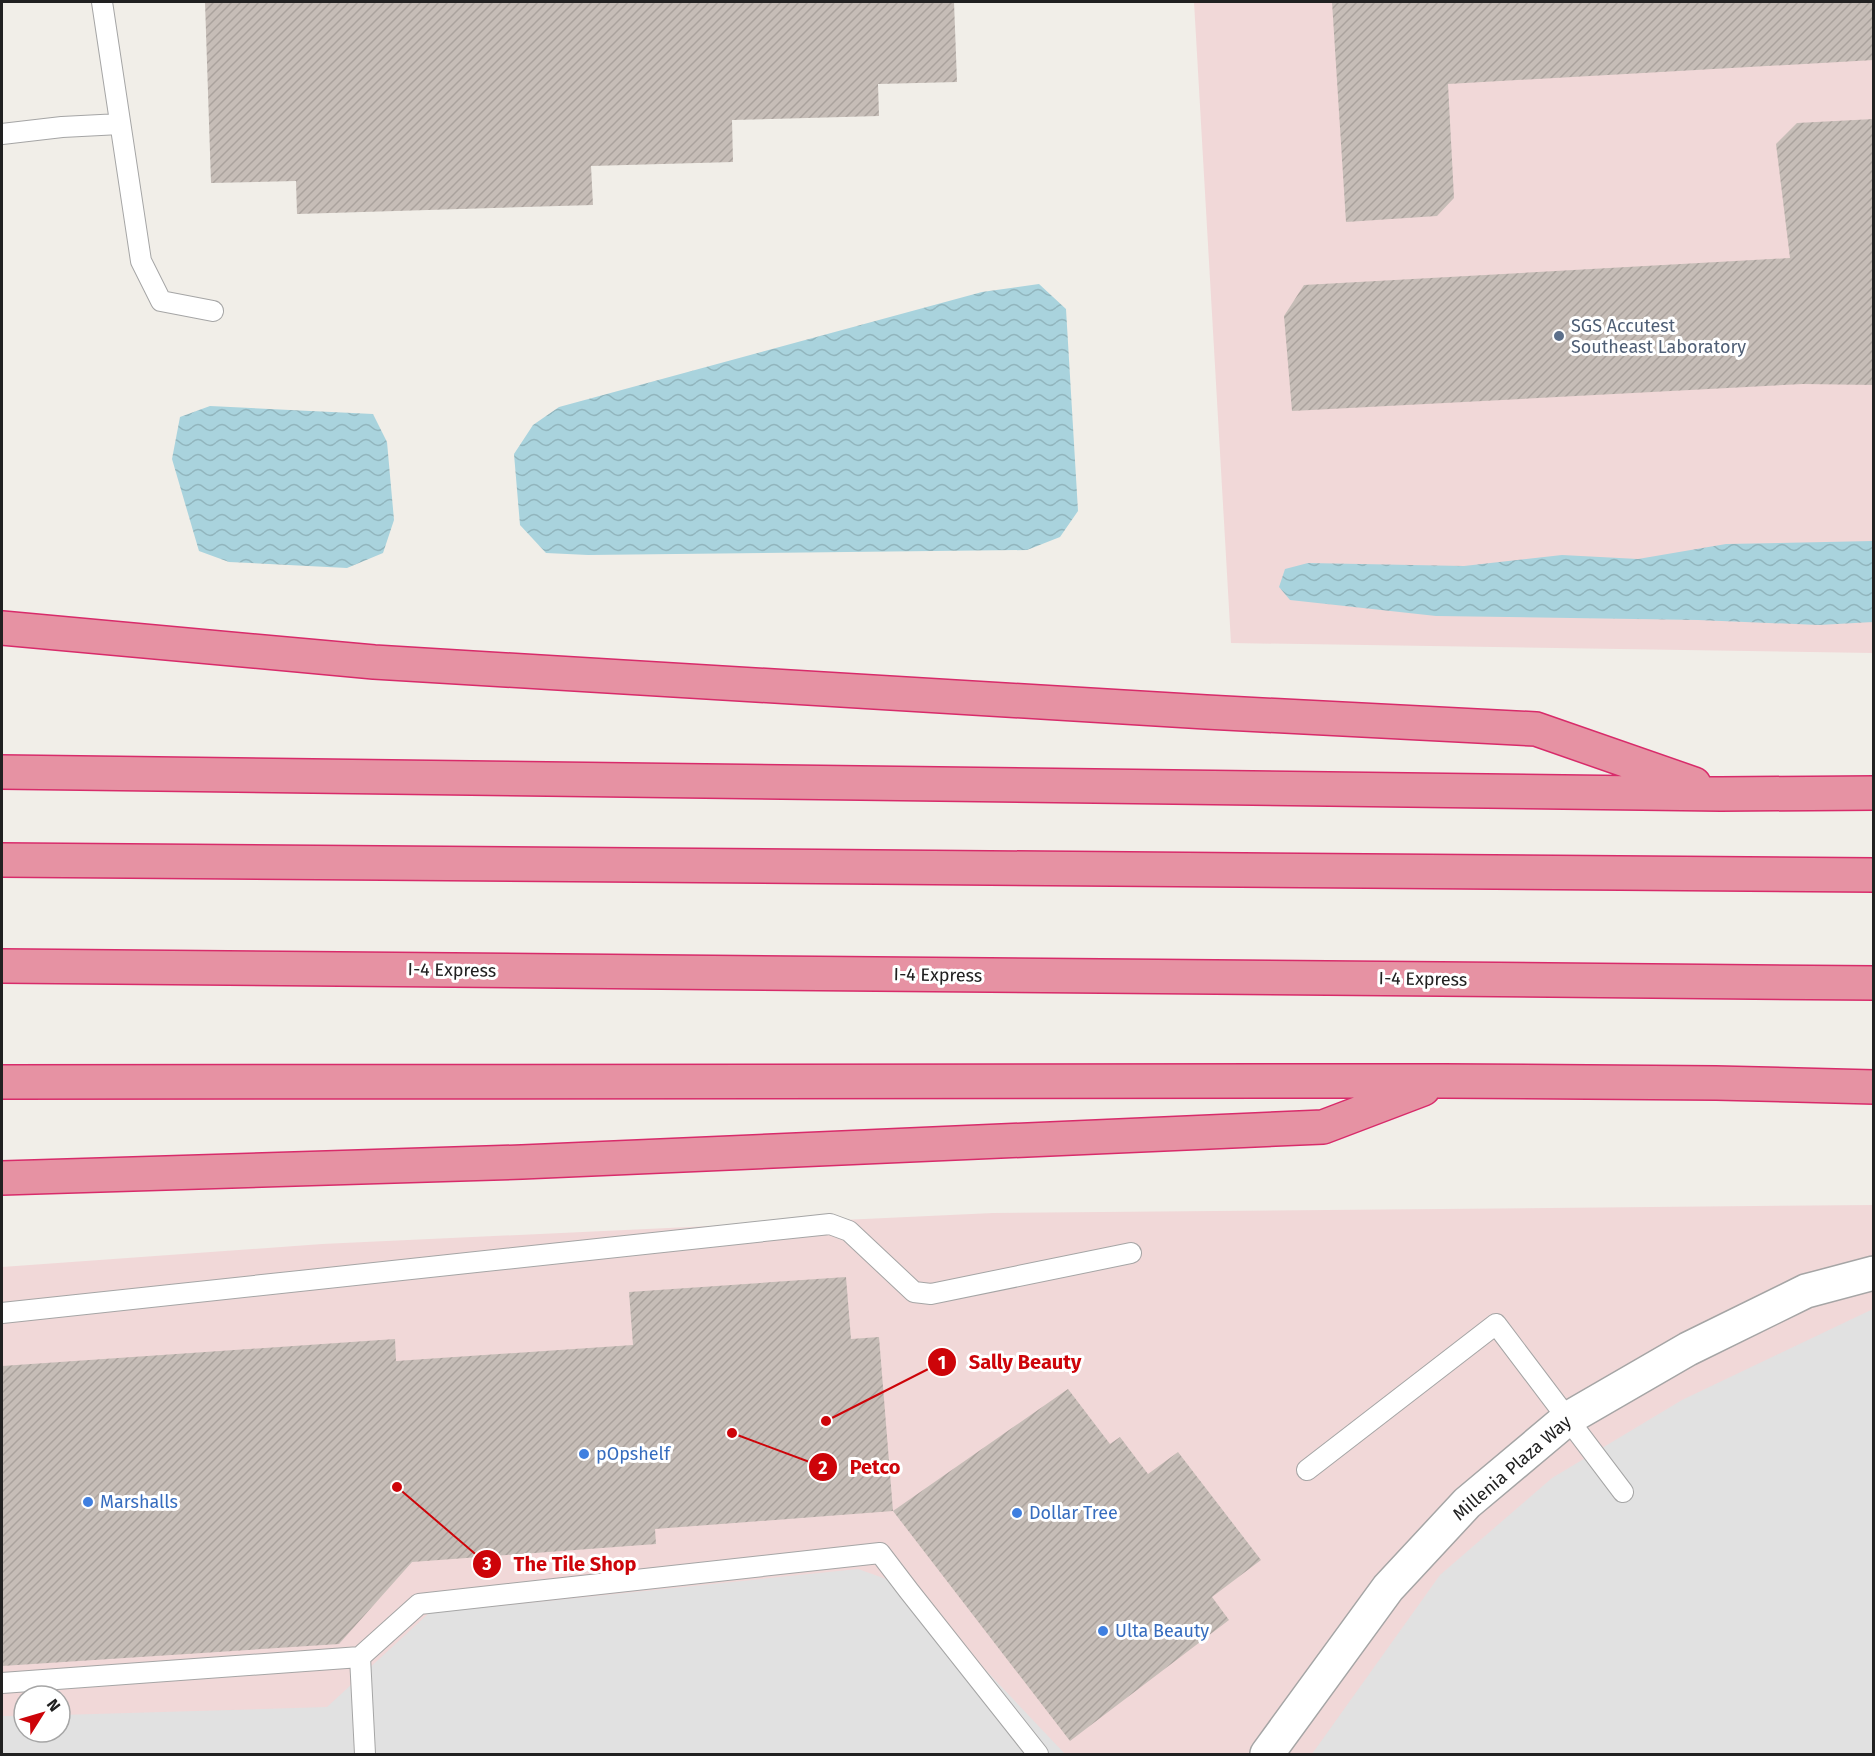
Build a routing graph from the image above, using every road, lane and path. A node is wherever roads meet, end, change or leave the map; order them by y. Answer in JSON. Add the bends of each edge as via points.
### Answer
{"nodes":[{"id":1,"x":102,"y":2,"type":"edge"},
{"id":2,"x":120,"y":124,"type":"junction"},
{"id":3,"x":2,"y":134,"type":"edge"},
{"id":4,"x":213,"y":311,"type":"dead end"},
{"id":5,"x":2,"y":628,"type":"edge"},
{"id":6,"x":2,"y":772,"type":"edge"},
{"id":7,"x":1874,"y":793,"type":"edge"},
{"id":8,"x":1721,"y":794,"type":"junction"},
{"id":9,"x":2,"y":860,"type":"edge"},
{"id":10,"x":1874,"y":875,"type":"edge"},
{"id":11,"x":2,"y":966,"type":"edge"},
{"id":12,"x":1874,"y":983,"type":"edge"},
{"id":13,"x":1443,"y":1081,"type":"junction"},
{"id":14,"x":2,"y":1082,"type":"edge"},
{"id":15,"x":1874,"y":1087,"type":"edge"},
{"id":16,"x":2,"y":1178,"type":"edge"},
{"id":17,"x":1131,"y":1253,"type":"dead end"},
{"id":18,"x":1874,"y":1273,"type":"edge"},
{"id":19,"x":2,"y":1313,"type":"edge"},
{"id":20,"x":1566,"y":1419,"type":"junction"},
{"id":21,"x":1307,"y":1470,"type":"dead end"},
{"id":22,"x":1623,"y":1492,"type":"dead end"},
{"id":23,"x":360,"y":1657,"type":"junction"},
{"id":24,"x":2,"y":1683,"type":"edge"},
{"id":25,"x":364,"y":1755,"type":"edge"},
{"id":26,"x":1038,"y":1755,"type":"edge"},
{"id":27,"x":1267,"y":1755,"type":"edge"}],
"edges":[{"from":1,"to":2,"type":"lane"},
{"from":2,"to":3,"type":"lane"},
{"from":2,"to":4,"type":"lane","via":[[141,261],[161,302]]},
{"from":5,"to":8,"type":"highway","via":[[374,662],[1536,729]]},
{"from":6,"to":8,"type":"highway"},
{"from":7,"to":8,"type":"highway"},
{"from":9,"to":10,"type":"highway"},
{"from":11,"to":12,"type":"highway","name":"I-4 Express"},
{"from":13,"to":14,"type":"highway"},
{"from":13,"to":15,"type":"highway"},
{"from":13,"to":16,"type":"highway","via":[[1323,1126],[534,1162]]},
{"from":17,"to":19,"type":"lane","via":[[931,1294],[914,1292],[849,1231],[830,1224]]},
{"from":18,"to":20,"type":"street","name":"Millenia Plaza Way","via":[[1806,1292],[1688,1349]]},
{"from":20,"to":21,"type":"lane","via":[[1496,1324]]},
{"from":20,"to":22,"type":"lane"},
{"from":20,"to":27,"type":"street","name":"Millenia Plaza Way","via":[[1467,1503],[1388,1588]]},
{"from":23,"to":24,"type":"lane"},
{"from":23,"to":25,"type":"lane"},
{"from":23,"to":26,"type":"lane","via":[[419,1604],[880,1553]]}]}
